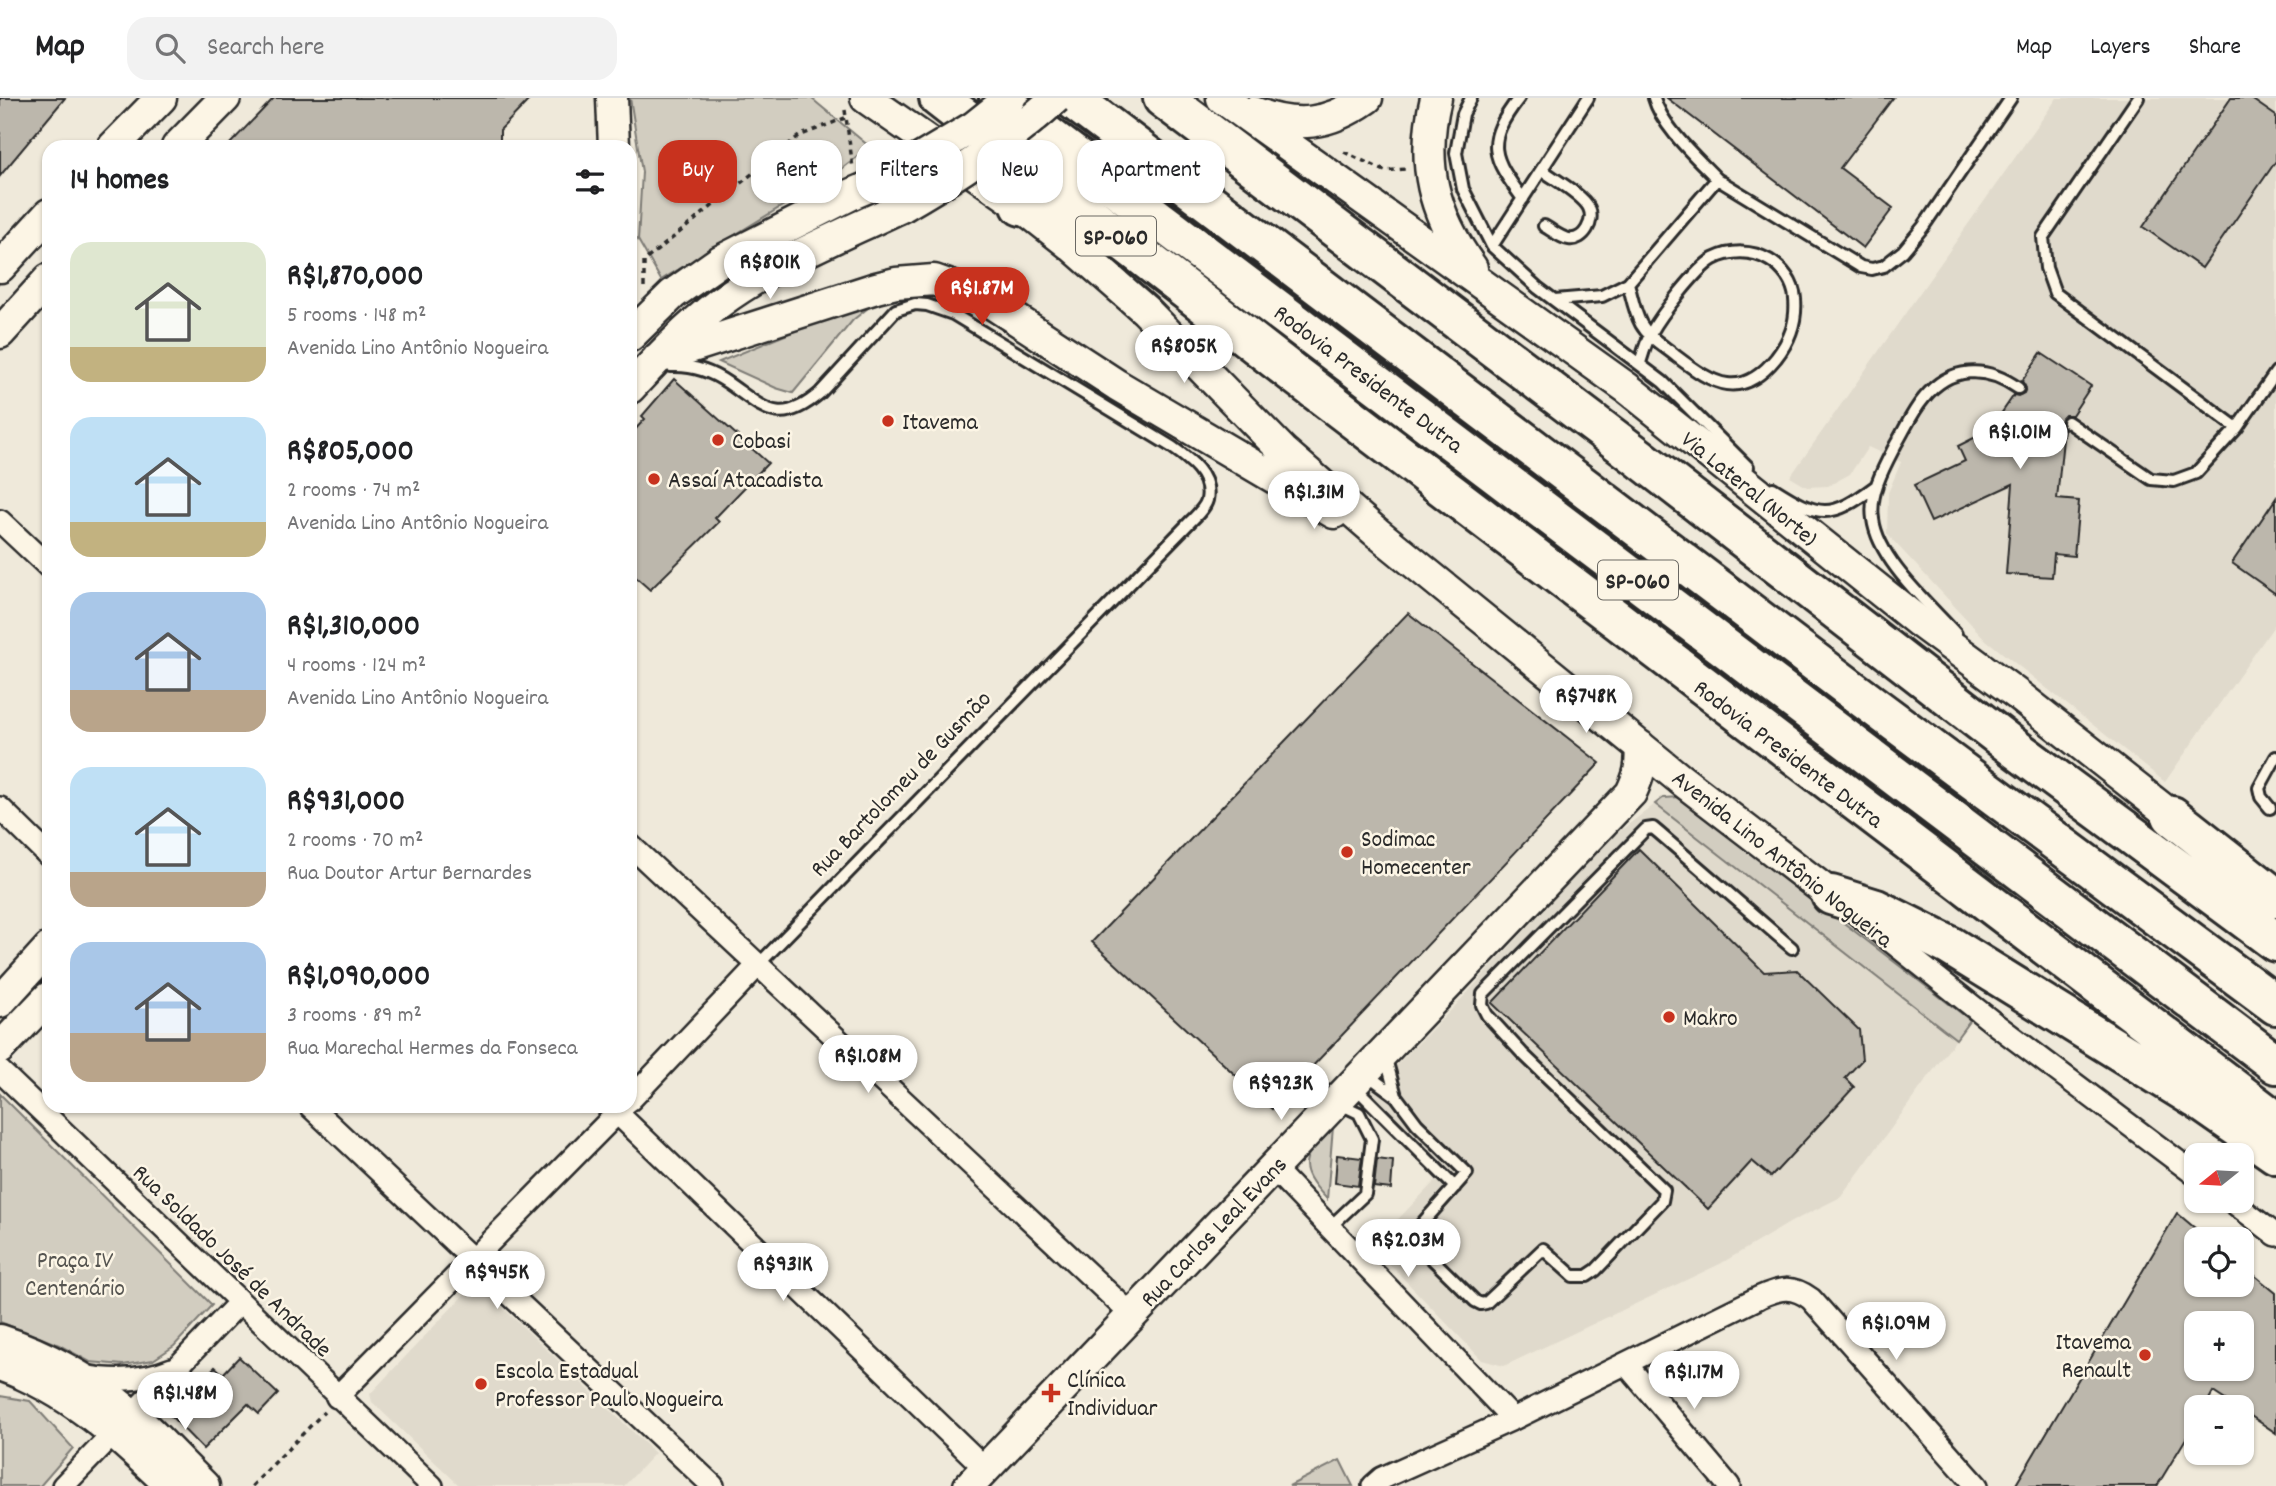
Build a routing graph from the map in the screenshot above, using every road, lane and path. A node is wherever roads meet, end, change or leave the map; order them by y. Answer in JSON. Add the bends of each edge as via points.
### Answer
{"nodes":[{"id":1,"x":161,"y":98,"type":"edge"},
{"id":2,"x":225,"y":98,"type":"edge"},
{"id":3,"x":612,"y":98,"type":"edge"},
{"id":4,"x":866,"y":98,"type":"edge"},
{"id":5,"x":939,"y":98,"type":"edge"},
{"id":6,"x":998,"y":98,"type":"edge"},
{"id":7,"x":1010,"y":98,"type":"edge"},
{"id":8,"x":1056,"y":98,"type":"edge"},
{"id":9,"x":1071,"y":98,"type":"edge"},
{"id":10,"x":1163,"y":98,"type":"edge"},
{"id":11,"x":1223,"y":98,"type":"edge"},
{"id":12,"x":1367,"y":98,"type":"edge"},
{"id":13,"x":1436,"y":98,"type":"edge"},
{"id":14,"x":1471,"y":98,"type":"edge"},
{"id":15,"x":1519,"y":98,"type":"edge"},
{"id":16,"x":1588,"y":98,"type":"edge"},
{"id":17,"x":1654,"y":98,"type":"edge"},
{"id":18,"x":2011,"y":98,"type":"edge"},
{"id":19,"x":2138,"y":98,"type":"edge"},
{"id":20,"x":120,"y":140,"type":"edge"},
{"id":21,"x":184,"y":140,"type":"edge"},
{"id":22,"x":614,"y":140,"type":"edge"},
{"id":23,"x":1334,"y":147,"type":"dead end"},
{"id":24,"x":852,"y":165,"type":"dead end"},
{"id":25,"x":1429,"y":166,"type":"junction"},
{"id":26,"x":1542,"y":170,"type":"junction"},
{"id":27,"x":1717,"y":179,"type":"junction"},
{"id":28,"x":1523,"y":199,"type":"junction"},
{"id":29,"x":1021,"y":206,"type":"junction"},
{"id":30,"x":42,"y":220,"type":"edge"},
{"id":31,"x":1545,"y":226,"type":"dead end"},
{"id":32,"x":1492,"y":246,"type":"junction"},
{"id":33,"x":6,"y":248,"type":"edge"},
{"id":34,"x":42,"y":272,"type":"edge"},
{"id":35,"x":1628,"y":283,"type":"junction"},
{"id":36,"x":42,"y":285,"type":"edge"},
{"id":37,"x":1485,"y":285,"type":"junction"},
{"id":38,"x":644,"y":292,"type":"dead end"},
{"id":39,"x":1555,"y":300,"type":"junction"},
{"id":40,"x":637,"y":329,"type":"edge"},
{"id":41,"x":0,"y":333,"type":"edge"},
{"id":42,"x":1650,"y":335,"type":"junction"},
{"id":43,"x":654,"y":362,"type":"junction"},
{"id":44,"x":1640,"y":363,"type":"junction"},
{"id":45,"x":2276,"y":372,"type":"edge"},
{"id":46,"x":1294,"y":374,"type":"junction"},
{"id":47,"x":1440,"y":378,"type":"junction"},
{"id":48,"x":637,"y":380,"type":"edge"},
{"id":49,"x":2018,"y":388,"type":"dead end"},
{"id":50,"x":2068,"y":422,"type":"dead end"},
{"id":51,"x":2237,"y":428,"type":"junction"},
{"id":52,"x":1760,"y":479,"type":"junction"},
{"id":53,"x":1876,"y":486,"type":"junction"},
{"id":54,"x":0,"y":521,"type":"edge"},
{"id":55,"x":1375,"y":531,"type":"junction"},
{"id":56,"x":42,"y":560,"type":"edge"},
{"id":57,"x":1919,"y":622,"type":"junction"},
{"id":58,"x":2018,"y":695,"type":"junction"},
{"id":59,"x":1640,"y":746,"type":"junction"},
{"id":60,"x":2276,"y":757,"type":"edge"},
{"id":61,"x":1680,"y":779,"type":"junction"},
{"id":62,"x":1630,"y":793,"type":"junction"},
{"id":63,"x":0,"y":808,"type":"edge"},
{"id":64,"x":2270,"y":808,"type":"dead end"},
{"id":65,"x":2172,"y":816,"type":"junction"},
{"id":66,"x":42,"y":849,"type":"edge"},
{"id":67,"x":637,"y":851,"type":"edge"},
{"id":68,"x":2276,"y":880,"type":"edge"},
{"id":69,"x":1831,"y":895,"type":"junction"},
{"id":70,"x":2276,"y":898,"type":"edge"},
{"id":71,"x":2276,"y":942,"type":"edge"},
{"id":72,"x":1792,"y":948,"type":"dead end"},
{"id":73,"x":2276,"y":949,"type":"edge"},
{"id":74,"x":42,"y":956,"type":"edge"},
{"id":75,"x":760,"y":964,"type":"junction"},
{"id":76,"x":0,"y":1002,"type":"edge"},
{"id":77,"x":42,"y":1004,"type":"edge"},
{"id":78,"x":2276,"y":1005,"type":"edge"},
{"id":79,"x":0,"y":1048,"type":"edge"},
{"id":80,"x":1384,"y":1051,"type":"junction"},
{"id":81,"x":2276,"y":1065,"type":"edge"},
{"id":82,"x":0,"y":1071,"type":"edge"},
{"id":83,"x":1350,"y":1086,"type":"junction"},
{"id":84,"x":637,"y":1089,"type":"edge"},
{"id":85,"x":1396,"y":1096,"type":"junction"},
{"id":86,"x":42,"y":1112,"type":"edge"},
{"id":87,"x":43,"y":1113,"type":"edge"},
{"id":88,"x":317,"y":1113,"type":"edge"},
{"id":89,"x":613,"y":1113,"type":"edge"},
{"id":90,"x":627,"y":1113,"type":"edge"},
{"id":91,"x":2276,"y":1121,"type":"edge"},
{"id":92,"x":2276,"y":1154,"type":"edge"},
{"id":93,"x":2184,"y":1166,"type":"edge"},
{"id":94,"x":1273,"y":1168,"type":"junction"},
{"id":95,"x":1455,"y":1187,"type":"junction"},
{"id":96,"x":2247,"y":1213,"type":"edge"},
{"id":97,"x":1329,"y":1227,"type":"junction"},
{"id":98,"x":2276,"y":1235,"type":"edge"},
{"id":99,"x":473,"y":1260,"type":"junction"},
{"id":100,"x":239,"y":1303,"type":"junction"},
{"id":101,"x":1132,"y":1315,"type":"junction"},
{"id":102,"x":0,"y":1340,"type":"edge"},
{"id":103,"x":1626,"y":1364,"type":"junction"},
{"id":104,"x":0,"y":1365,"type":"edge"},
{"id":105,"x":177,"y":1367,"type":"junction"},
{"id":106,"x":75,"y":1374,"type":"junction"},
{"id":107,"x":337,"y":1397,"type":"junction"},
{"id":108,"x":1513,"y":1419,"type":"junction"},
{"id":109,"x":122,"y":1423,"type":"junction"},
{"id":110,"x":977,"y":1477,"type":"edge"},
{"id":111,"x":1974,"y":1485,"type":"edge"},
{"id":112,"x":63,"y":1486,"type":"edge"},
{"id":113,"x":171,"y":1486,"type":"edge"},
{"id":114,"x":204,"y":1486,"type":"edge"},
{"id":115,"x":252,"y":1486,"type":"edge"},
{"id":116,"x":432,"y":1486,"type":"edge"},
{"id":117,"x":713,"y":1486,"type":"edge"},
{"id":118,"x":1373,"y":1486,"type":"edge"},
{"id":119,"x":1728,"y":1486,"type":"edge"}],
"edges":[{"from":1,"to":20,"type":"main road"},
{"from":2,"to":21,"type":"main road"},
{"from":3,"to":22,"type":"main road"},
{"from":4,"to":29,"type":"main road","name":"Avenida Lino Antônio Nogueira"},
{"from":5,"to":46,"type":"highway","name":"Rodovia Presidente Dutra","number":"SP-060"},
{"from":6,"to":81,"type":"highway","name":"Rodovia Presidente Dutra","number":"SP-060"},
{"from":7,"to":40,"type":"main road","bridge":true,"via":[[975,126],[883,181],[720,261],[673,294]]},
{"from":8,"to":43,"type":"main road","bridge":true,"via":[[944,183],[761,276],[720,302]]},
{"from":9,"to":47,"type":"highway","name":"Rodovia Presidente Dutra","number":"SP-060"},
{"from":10,"to":71,"type":"highway"},
{"from":11,"to":12,"type":"main road","via":[[1259,114],[1307,124],[1349,111]]},
{"from":11,"to":37,"type":"main road","name":"Via Lateral (Norte)"},
{"from":13,"to":25,"type":"main road","via":[[1430,121]]},
{"from":14,"to":32,"type":"lane","via":[[1463,114],[1456,153],[1463,189]]},
{"from":15,"to":28,"type":"lane","via":[[1496,135],[1496,150],[1502,170]]},
{"from":16,"to":26,"type":"lane"},
{"from":17,"to":27,"type":"lane","via":[[1670,127]]},
{"from":18,"to":27,"type":"lane","via":[[1923,227],[1884,266],[1861,267]]},
{"from":19,"to":51,"type":"lane","via":[[2043,237],[2046,268],[2055,293]]},
{"from":23,"to":25,"type":"path","via":[[1384,171]]},
{"from":24,"to":38,"type":"path","via":[[845,118],[799,136],[644,261]]},
{"from":25,"to":37,"type":"main road","via":[[1441,215]]},
{"from":26,"to":28,"type":"lane"},
{"from":26,"to":31,"type":"lane","via":[[1586,202],[1591,213],[1589,226],[1574,239]]},
{"from":27,"to":35,"type":"lane"},
{"from":28,"to":32,"type":"lane"},
{"from":29,"to":46,"type":"highway","via":[[1054,211],[1244,354]]},
{"from":29,"to":55,"type":"main road","name":"Avenida Lino Antônio Nogueira","via":[[1145,310],[1283,451]]},
{"from":30,"to":33,"type":"main road"},
{"from":32,"to":39,"type":"lane"},
{"from":33,"to":34,"type":"main road"},
{"from":35,"to":39,"type":"lane","via":[[1602,296]]},
{"from":35,"to":42,"type":"lane","via":[[1635,311]]},
{"from":36,"to":41,"type":"main road"},
{"from":37,"to":57,"type":"main road","name":"Via Lateral (Norte)","via":[[1627,388]]},
{"from":39,"to":44,"type":"lane"},
{"from":42,"to":42,"type":"lane","via":[[1702,268],[1727,254],[1757,254],[1772,261],[1794,292],[1793,330],[1765,371],[1751,381],[1718,383]]},
{"from":42,"to":44,"type":"lane"},
{"from":43,"to":48,"type":"main road"},
{"from":43,"to":55,"type":"main road","via":[[876,288],[934,280],[982,297],[1117,385],[1322,506]]},
{"from":43,"to":75,"type":"lane","name":"Rua Bartolomeu de Gusmão","via":[[694,367],[728,383],[766,410],[794,410],[820,393],[896,310],[927,305],[953,314],[1172,447],[1202,475],[1207,491],[1207,501],[1181,532]]},
{"from":44,"to":52,"type":"lane"},
{"from":45,"to":51,"type":"lane"},
{"from":46,"to":91,"type":"highway","name":"Rodovia Presidente Dutra","number":"SP-060"},
{"from":47,"to":73,"type":"highway","via":[[1528,416],[2246,943]]},
{"from":47,"to":78,"type":"highway","name":"Rodovia Presidente Dutra","number":"SP-060"},
{"from":49,"to":53,"type":"lane","via":[[1990,373],[1975,371],[1936,385],[1912,415]]},
{"from":50,"to":51,"type":"lane","via":[[2151,479],[2174,481],[2196,473]]},
{"from":52,"to":53,"type":"lane","via":[[1795,502],[1822,512],[1841,509]]},
{"from":52,"to":57,"type":"lane"},
{"from":53,"to":58,"type":"lane","via":[[1873,520],[1887,553],[1979,659]]},
{"from":54,"to":56,"type":"street"},
{"from":55,"to":59,"type":"main road","name":"Avenida Lino Antônio Nogueira"},
{"from":57,"to":58,"type":"main road","name":"Via Lateral (Norte)"},
{"from":58,"to":65,"type":"main road","name":"Via Lateral (Norte)"},
{"from":59,"to":61,"type":"main road","name":"Avenida Lino Antônio Nogueira"},
{"from":59,"to":62,"type":"main road","name":"Rua Carlos Leal Evans","via":[[1640,773]]},
{"from":60,"to":64,"type":"lane","via":[[2259,788]]},
{"from":61,"to":62,"type":"main road","name":"Rua Carlos Leal Evans","via":[[1651,782]]},
{"from":61,"to":69,"type":"main road","name":"Avenida Lino Antônio Nogueira"},
{"from":62,"to":80,"type":"main road","name":"Rua Carlos Leal Evans"},
{"from":63,"to":66,"type":"street"},
{"from":65,"to":68,"type":"main road","name":"Via Lateral (Norte)"},
{"from":65,"to":70,"type":"highway"},
{"from":67,"to":75,"type":"street"},
{"from":69,"to":92,"type":"highway","via":[[1876,909],[1950,946],[2197,1099]]},
{"from":69,"to":93,"type":"street","name":"Avenida Lino Antônio Nogueira"},
{"from":72,"to":95,"type":"lane","via":[[1653,828],[1646,829],[1483,994],[1482,1004],[1487,1015],[1664,1190],[1662,1201],[1587,1276],[1573,1276],[1544,1249],[1486,1303],[1478,1303],[1414,1238]]},
{"from":74,"to":76,"type":"main road"},
{"from":75,"to":84,"type":"street","name":"Rua Bartolomeu de Gusmão"},
{"from":75,"to":101,"type":"street"},
{"from":77,"to":79,"type":"main road"},
{"from":80,"to":83,"type":"main road","name":"Rua Carlos Leal Evans"},
{"from":80,"to":85,"type":"lane"},
{"from":82,"to":86,"type":"street","name":"Rua Soldado José de Andrade"},
{"from":83,"to":85,"type":"lane"},
{"from":83,"to":94,"type":"main road","name":"Rua Carlos Leal Evans"},
{"from":83,"to":95,"type":"lane"},
{"from":83,"to":97,"type":"lane","via":[[1372,1139],[1365,1194]]},
{"from":85,"to":95,"type":"lane","via":[[1417,1124],[1467,1173]]},
{"from":87,"to":100,"type":"street","name":"Rua Soldado José de Andrade"},
{"from":88,"to":99,"type":"street"},
{"from":89,"to":99,"type":"street","name":"Rua Bartolomeu de Gusmão"},
{"from":90,"to":110,"type":"street"},
{"from":94,"to":97,"type":"street"},
{"from":94,"to":101,"type":"main road","name":"Rua Carlos Leal Evans"},
{"from":96,"to":98,"type":"street"},
{"from":97,"to":108,"type":"street"},
{"from":99,"to":107,"type":"street","name":"Rua Bartolomeu de Gusmão"},
{"from":99,"to":117,"type":"street"},
{"from":100,"to":105,"type":"street"},
{"from":100,"to":107,"type":"street","name":"Rua Soldado José de Andrade"},
{"from":101,"to":110,"type":"main road","name":"Rua Carlos Leal Evans"},
{"from":102,"to":106,"type":"main road"},
{"from":103,"to":108,"type":"street"},
{"from":103,"to":111,"type":"street","via":[[1760,1297],[1785,1288],[1800,1291]]},
{"from":103,"to":119,"type":"street"},
{"from":104,"to":109,"type":"main road"},
{"from":105,"to":106,"type":"street","via":[[156,1376],[125,1380]]},
{"from":105,"to":109,"type":"street"},
{"from":106,"to":109,"type":"main road"},
{"from":107,"to":115,"type":"path"},
{"from":107,"to":116,"type":"street","name":"Rua Soldado José de Andrade"},
{"from":108,"to":118,"type":"street"},
{"from":109,"to":112,"type":"street"},
{"from":109,"to":113,"type":"main road"},
{"from":109,"to":114,"type":"main road"}]}
